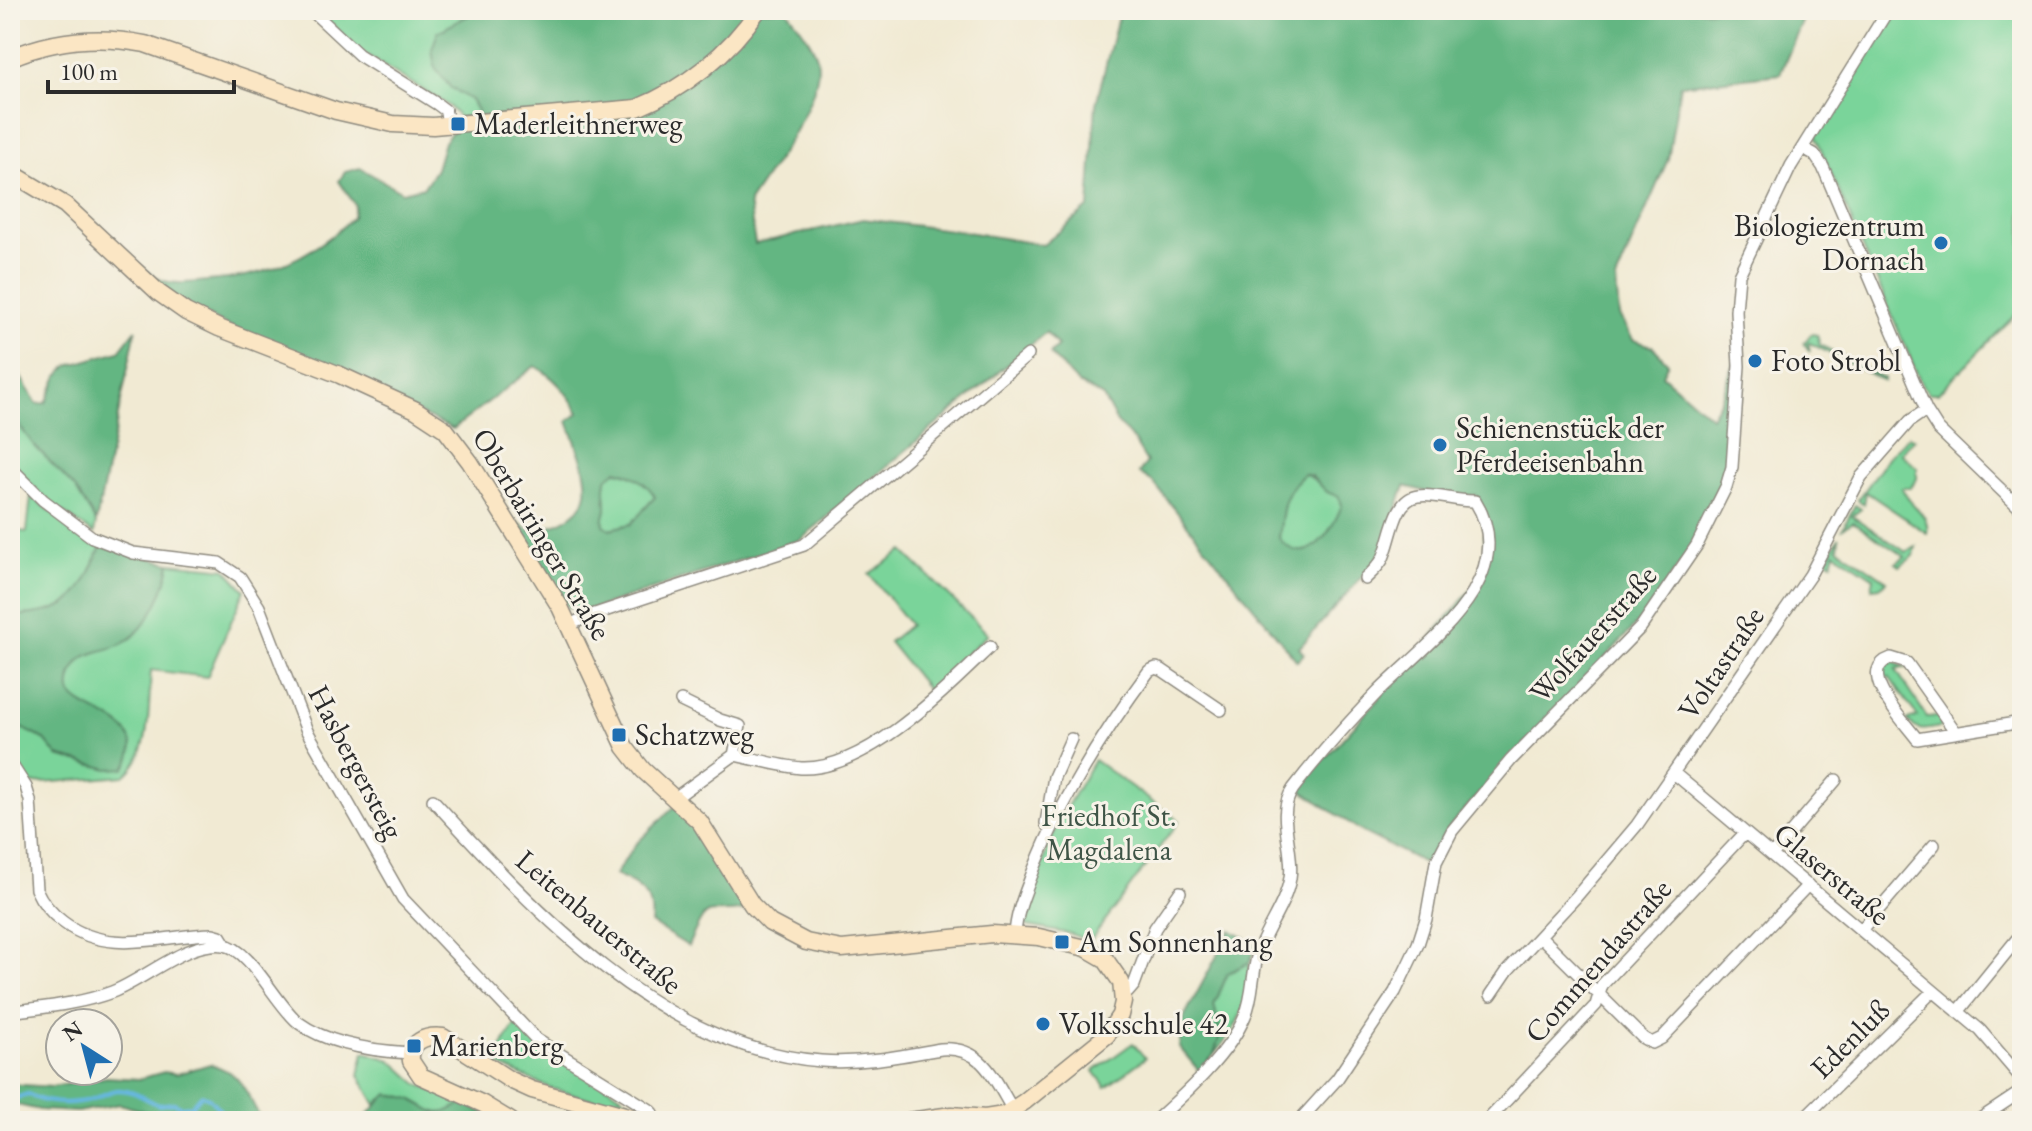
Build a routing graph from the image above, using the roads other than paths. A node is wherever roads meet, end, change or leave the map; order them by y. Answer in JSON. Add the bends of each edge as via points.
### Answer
{"nodes":[{"id":1,"x":311,"y":10,"type":"edge"},
{"id":2,"x":758,"y":10,"type":"edge"},
{"id":3,"x":1888,"y":10,"type":"edge"},
{"id":4,"x":10,"y":58,"type":"edge"},
{"id":5,"x":449,"y":124,"type":"junction"},
{"id":6,"x":1803,"y":148,"type":"junction"},
{"id":7,"x":10,"y":172,"type":"edge"},
{"id":8,"x":1028,"y":355,"type":"dead end"},
{"id":9,"x":1926,"y":410,"type":"junction"},
{"id":10,"x":10,"y":467,"type":"edge"},
{"id":11,"x":2022,"y":510,"type":"edge"},
{"id":12,"x":1365,"y":579,"type":"dead end"},
{"id":13,"x":569,"y":625,"type":"junction"},
{"id":14,"x":990,"y":647,"type":"dead end"},
{"id":15,"x":681,"y":701,"type":"dead end"},
{"id":16,"x":1221,"y":710,"type":"dead end"},
{"id":17,"x":2022,"y":722,"type":"edge"},
{"id":18,"x":1955,"y":731,"type":"junction"},
{"id":19,"x":1071,"y":739,"type":"dead end"},
{"id":20,"x":734,"y":755,"type":"junction"},
{"id":21,"x":10,"y":762,"type":"edge"},
{"id":22,"x":1675,"y":774,"type":"junction"},
{"id":23,"x":1836,"y":780,"type":"dead end"},
{"id":24,"x":675,"y":798,"type":"junction"},
{"id":25,"x":433,"y":800,"type":"dead end"},
{"id":26,"x":1050,"y":830,"type":"junction"},
{"id":27,"x":1745,"y":833,"type":"junction"},
{"id":28,"x":1934,"y":845,"type":"dead end"},
{"id":29,"x":1772,"y":855,"type":"junction"},
{"id":30,"x":1808,"y":885,"type":"junction"},
{"id":31,"x":1180,"y":892,"type":"dead end"},
{"id":32,"x":1861,"y":930,"type":"junction"},
{"id":33,"x":2022,"y":933,"type":"edge"},
{"id":34,"x":1015,"y":935,"type":"junction"},
{"id":35,"x":1540,"y":936,"type":"junction"},
{"id":36,"x":225,"y":944,"type":"junction"},
{"id":37,"x":1933,"y":991,"type":"junction"},
{"id":38,"x":1123,"y":993,"type":"junction"},
{"id":39,"x":1600,"y":994,"type":"junction"},
{"id":40,"x":1491,"y":995,"type":"dead end"},
{"id":41,"x":10,"y":1012,"type":"edge"},
{"id":42,"x":1958,"y":1012,"type":"junction"},
{"id":43,"x":410,"y":1053,"type":"junction"},
{"id":44,"x":2022,"y":1079,"type":"edge"},
{"id":45,"x":2022,"y":1091,"type":"edge"},
{"id":46,"x":1013,"y":1110,"type":"junction"},
{"id":47,"x":511,"y":1121,"type":"edge"},
{"id":48,"x":649,"y":1121,"type":"edge"},
{"id":49,"x":909,"y":1121,"type":"edge"},
{"id":50,"x":1155,"y":1121,"type":"edge"},
{"id":51,"x":1299,"y":1121,"type":"edge"},
{"id":52,"x":1487,"y":1121,"type":"edge"},
{"id":53,"x":1801,"y":1121,"type":"edge"},
{"id":54,"x":1977,"y":1121,"type":"edge"}],
"edges":[{"from":1,"to":5,"type":"street","via":[[359,55],[445,110]]},
{"from":2,"to":5,"type":"street","via":[[706,66],[637,108]]},
{"from":3,"to":6,"type":"street","name":"Wolfauerstraße"},
{"from":4,"to":5,"type":"street","via":[[57,42],[124,40],[336,111],[393,124]]},
{"from":6,"to":9,"type":"street","via":[[1823,167]]},
{"from":6,"to":51,"type":"street","name":"Wolfauerstraße","via":[[1739,275],[1732,467],[1709,523],[1641,627],[1511,760],[1452,831],[1436,862],[1418,944],[1395,992],[1337,1079]]},
{"from":7,"to":13,"type":"street","name":"Oberbairinger Straße","via":[[65,205],[186,312],[340,375],[445,429]]},
{"from":8,"to":13,"type":"street","via":[[804,545]]},
{"from":9,"to":11,"type":"street","via":[[1938,429]]},
{"from":9,"to":22,"type":"street","name":"Voltastraße","via":[[1861,477],[1810,575]]},
{"from":10,"to":48,"type":"street","name":"Hasbergersteig","via":[[92,537],[133,553],[219,563],[240,577],[259,607],[307,731],[403,899],[537,1040],[650,1110]]},
{"from":12,"to":50,"type":"street","via":[[1383,558],[1409,499],[1423,495],[1475,501],[1488,544],[1472,591],[1449,626],[1379,692],[1290,793],[1290,881],[1258,953],[1247,1014],[1197,1081]]},
{"from":13,"to":24,"type":"street","name":"Oberbairinger Straße","via":[[625,747]]},
{"from":14,"to":20,"type":"street","via":[[924,708],[853,756],[801,768]]},
{"from":15,"to":20,"type":"street","via":[[740,726]]},
{"from":16,"to":26,"type":"street","via":[[1162,670],[1149,671],[1085,766]]},
{"from":17,"to":18,"type":"street"},
{"from":18,"to":18,"type":"street","via":[[1907,663],[1891,658],[1881,663],[1878,684],[1917,739]]},
{"from":19,"to":26,"type":"street","via":[[1054,777],[1046,823]]},
{"from":20,"to":24,"type":"street"},
{"from":21,"to":36,"type":"street","via":[[30,800],[36,889],[55,917],[79,933],[106,941],[213,934]]},
{"from":22,"to":27,"type":"street","name":"Glaserstraße"},
{"from":22,"to":35,"type":"street","name":"Voltastraße","via":[[1607,862]]},
{"from":23,"to":29,"type":"street"},
{"from":24,"to":34,"type":"street","name":"Oberbairinger Straße","via":[[708,833],[752,905],[790,936],[842,949]]},
{"from":25,"to":46,"type":"street","name":"Leitenbauerstraße","via":[[540,912],[675,1016],[725,1038],[801,1059],[842,1062],[941,1049],[968,1051],[991,1074]]},
{"from":26,"to":34,"type":"street","via":[[1021,902]]},
{"from":27,"to":29,"type":"street","name":"Glaserstraße"},
{"from":27,"to":39,"type":"street","name":"Commendastraße","via":[[1602,985]]},
{"from":28,"to":32,"type":"street"},
{"from":29,"to":30,"type":"street","name":"Glaserstraße"},
{"from":30,"to":32,"type":"street","name":"Glaserstraße"},
{"from":30,"to":39,"type":"street","via":[[1662,1038],[1652,1043],[1643,1038]]},
{"from":31,"to":38,"type":"street","via":[[1155,928],[1134,985]]},
{"from":32,"to":37,"type":"street","name":"Glaserstraße"},
{"from":33,"to":42,"type":"street"},
{"from":34,"to":38,"type":"street","name":"Oberbairinger Straße","via":[[1097,953],[1116,972]]},
{"from":35,"to":39,"type":"street"},
{"from":35,"to":40,"type":"street","name":"Voltastraße"},
{"from":36,"to":41,"type":"street","via":[[195,948],[111,993]]},
{"from":36,"to":43,"type":"street","via":[[242,955],[305,1027],[358,1046]]},
{"from":37,"to":42,"type":"street","name":"Glaserstraße"},
{"from":37,"to":53,"type":"street","name":"Edenluß"},
{"from":38,"to":46,"type":"street","via":[[1120,1015],[1107,1035]]},
{"from":39,"to":52,"type":"street","name":"Commendastraße","via":[[1596,1005]]},
{"from":42,"to":44,"type":"street","name":"Glaserstraße"},
{"from":43,"to":47,"type":"street","via":[[421,1076]]},
{"from":43,"to":48,"type":"street","via":[[421,1039],[443,1037],[532,1090]]},
{"from":45,"to":54,"type":"street"},
{"from":46,"to":49,"type":"street","via":[[985,1118],[952,1115]]}]}
